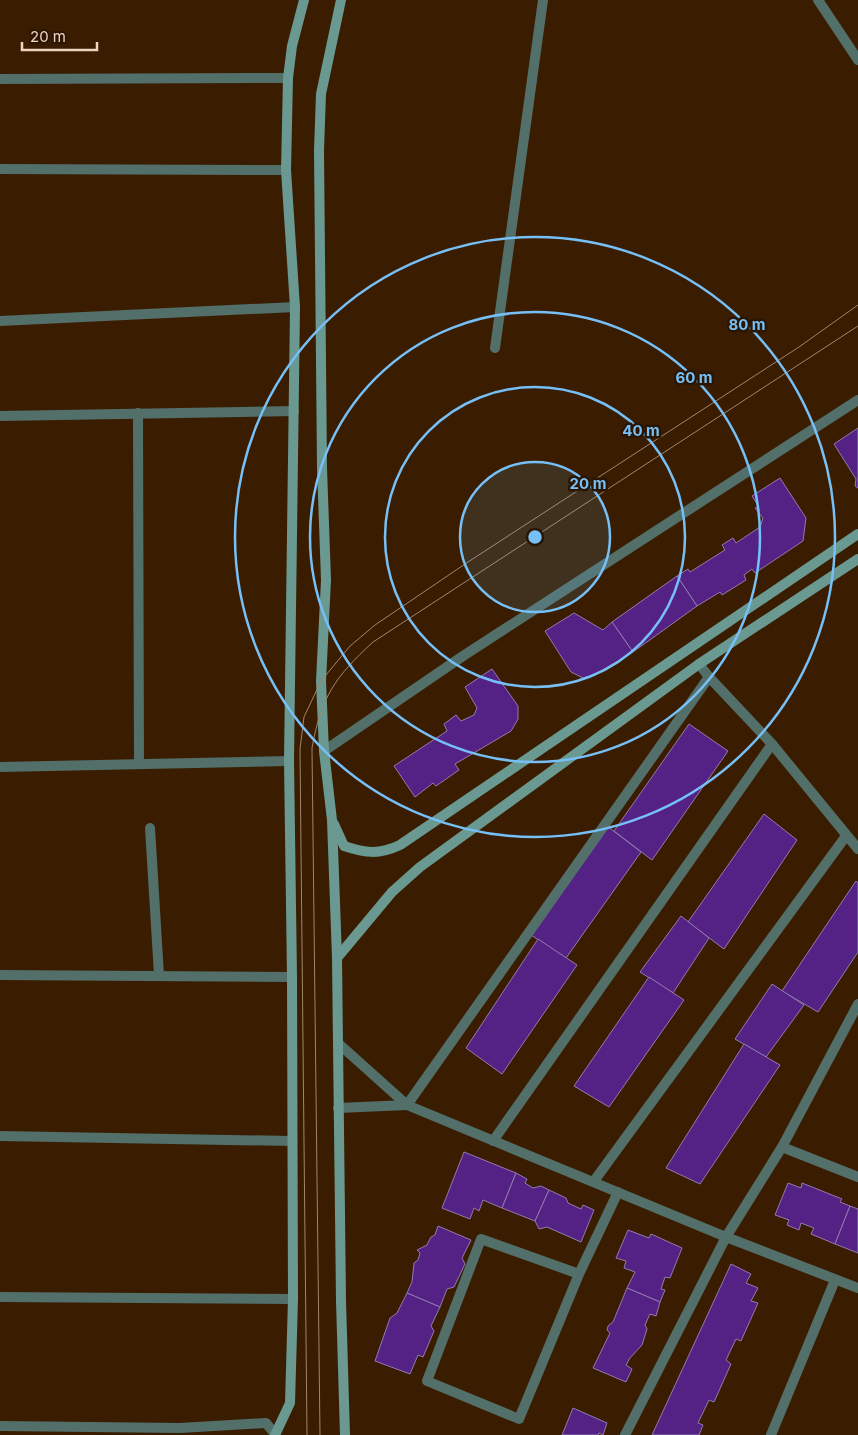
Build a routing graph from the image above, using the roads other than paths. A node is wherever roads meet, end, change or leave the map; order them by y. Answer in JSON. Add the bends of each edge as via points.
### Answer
{"nodes":[{"id":1,"x":304,"y":0,"type":"edge"},
{"id":2,"x":341,"y":0,"type":"edge"},
{"id":3,"x":543,"y":0,"type":"edge"},
{"id":4,"x":818,"y":0,"type":"edge"},
{"id":5,"x":300,"y":5,"type":"edge"},
{"id":6,"x":858,"y":60,"type":"edge"},
{"id":7,"x":288,"y":78,"type":"junction"},
{"id":8,"x":0,"y":79,"type":"edge"},
{"id":9,"x":0,"y":169,"type":"edge"},
{"id":10,"x":286,"y":170,"type":"junction"},
{"id":11,"x":295,"y":307,"type":"junction"},
{"id":12,"x":0,"y":321,"type":"edge"},
{"id":13,"x":495,"y":348,"type":"dead end"},
{"id":14,"x":858,"y":400,"type":"edge"},
{"id":15,"x":294,"y":410,"type":"junction"},
{"id":16,"x":138,"y":413,"type":"junction"},
{"id":17,"x":0,"y":416,"type":"edge"},
{"id":18,"x":858,"y":534,"type":"edge"},
{"id":19,"x":858,"y":559,"type":"edge"},
{"id":20,"x":699,"y":664,"type":"junction"},
{"id":21,"x":708,"y":677,"type":"junction"},
{"id":22,"x":772,"y":744,"type":"junction"},
{"id":23,"x":324,"y":751,"type":"junction"},
{"id":24,"x":289,"y":760,"type":"junction"},
{"id":25,"x":139,"y":764,"type":"junction"},
{"id":26,"x":0,"y":767,"type":"edge"},
{"id":27,"x":332,"y":820,"type":"junction"},
{"id":28,"x":150,"y":828,"type":"dead end"},
{"id":29,"x":846,"y":836,"type":"junction"},
{"id":30,"x":858,"y":849,"type":"edge"},
{"id":31,"x":337,"y":958,"type":"junction"},
{"id":32,"x":0,"y":974,"type":"edge"},
{"id":33,"x":159,"y":975,"type":"junction"},
{"id":34,"x":292,"y":977,"type":"junction"},
{"id":35,"x":858,"y":1004,"type":"edge"},
{"id":36,"x":339,"y":1044,"type":"junction"},
{"id":37,"x":407,"y":1104,"type":"junction"},
{"id":38,"x":338,"y":1108,"type":"junction"},
{"id":39,"x":0,"y":1136,"type":"edge"},
{"id":40,"x":291,"y":1141,"type":"junction"},
{"id":41,"x":493,"y":1141,"type":"junction"},
{"id":42,"x":782,"y":1148,"type":"junction"},
{"id":43,"x":858,"y":1177,"type":"edge"},
{"id":44,"x":594,"y":1181,"type":"junction"},
{"id":45,"x":618,"y":1192,"type":"junction"},
{"id":46,"x":726,"y":1237,"type":"junction"},
{"id":47,"x":579,"y":1274,"type":"junction"},
{"id":48,"x":835,"y":1280,"type":"junction"},
{"id":49,"x":858,"y":1288,"type":"edge"},
{"id":50,"x":0,"y":1297,"type":"edge"},
{"id":51,"x":293,"y":1299,"type":"junction"},
{"id":52,"x":0,"y":1426,"type":"edge"},
{"id":53,"x":15,"y":1430,"type":"edge"},
{"id":54,"x":180,"y":1432,"type":"edge"},
{"id":55,"x":275,"y":1435,"type":"edge"},
{"id":56,"x":345,"y":1435,"type":"edge"},
{"id":57,"x":625,"y":1435,"type":"edge"},
{"id":58,"x":770,"y":1435,"type":"edge"}],
"edges":[{"from":1,"to":5,"type":"street"},
{"from":2,"to":23,"type":"street","via":[[321,94],[319,150],[326,580],[321,681]]},
{"from":3,"to":13,"type":"street"},
{"from":4,"to":6,"type":"street"},
{"from":5,"to":7,"type":"street"},
{"from":7,"to":8,"type":"street"},
{"from":7,"to":10,"type":"street"},
{"from":9,"to":10,"type":"street"},
{"from":10,"to":11,"type":"street"},
{"from":11,"to":12,"type":"street"},
{"from":11,"to":15,"type":"street"},
{"from":14,"to":23,"type":"street","via":[[463,656]]},
{"from":15,"to":16,"type":"street"},
{"from":15,"to":24,"type":"street"},
{"from":16,"to":17,"type":"street"},
{"from":16,"to":25,"type":"street"},
{"from":18,"to":27,"type":"street","via":[[400,845],[375,853],[344,846]]},
{"from":19,"to":20,"type":"street"},
{"from":20,"to":21,"type":"street"},
{"from":20,"to":31,"type":"street","via":[[406,878]]},
{"from":21,"to":22,"type":"street"},
{"from":21,"to":37,"type":"street"},
{"from":22,"to":29,"type":"street"},
{"from":22,"to":41,"type":"street"},
{"from":23,"to":27,"type":"street"},
{"from":24,"to":25,"type":"street"},
{"from":24,"to":34,"type":"street"},
{"from":25,"to":26,"type":"street"},
{"from":27,"to":31,"type":"street"},
{"from":28,"to":33,"type":"street"},
{"from":29,"to":30,"type":"street"},
{"from":29,"to":44,"type":"street"},
{"from":31,"to":36,"type":"street"},
{"from":32,"to":33,"type":"street"},
{"from":33,"to":34,"type":"street"},
{"from":34,"to":40,"type":"street"},
{"from":35,"to":42,"type":"street"},
{"from":36,"to":37,"type":"street"},
{"from":36,"to":38,"type":"street"},
{"from":37,"to":38,"type":"street"},
{"from":37,"to":41,"type":"street"},
{"from":38,"to":56,"type":"street"},
{"from":39,"to":40,"type":"street"},
{"from":40,"to":51,"type":"street"},
{"from":41,"to":44,"type":"street"},
{"from":42,"to":43,"type":"street"},
{"from":42,"to":46,"type":"street"},
{"from":44,"to":45,"type":"street"},
{"from":45,"to":46,"type":"street"},
{"from":45,"to":47,"type":"street"},
{"from":46,"to":48,"type":"street"},
{"from":46,"to":57,"type":"street"},
{"from":47,"to":47,"type":"street","via":[[519,1419],[426,1381],[481,1239]]},
{"from":48,"to":49,"type":"street"},
{"from":48,"to":58,"type":"street"},
{"from":50,"to":51,"type":"street"},
{"from":51,"to":55,"type":"street","via":[[290,1403]]},
{"from":52,"to":53,"type":"street"},
{"from":53,"to":54,"type":"street"},
{"from":54,"to":55,"type":"street","via":[[266,1423]]}]}
